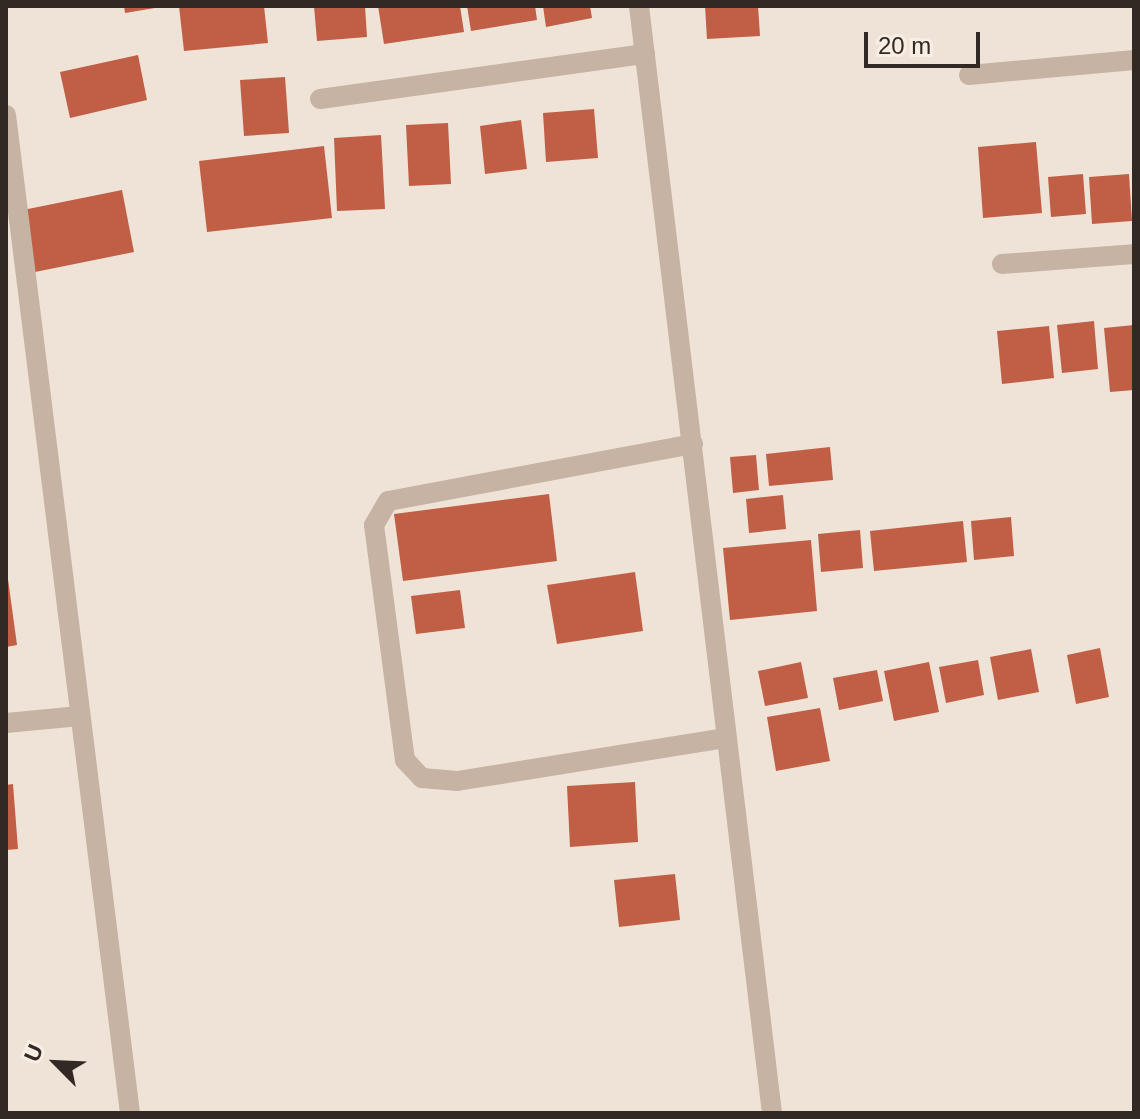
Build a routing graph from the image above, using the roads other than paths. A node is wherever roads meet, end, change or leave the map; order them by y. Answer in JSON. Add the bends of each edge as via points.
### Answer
{"nodes":[{"id":1,"x":639,"y":6,"type":"edge"},
{"id":2,"x":645,"y":54,"type":"junction"},
{"id":3,"x":1134,"y":60,"type":"edge"},
{"id":4,"x":969,"y":75,"type":"dead end"},
{"id":5,"x":320,"y":99,"type":"dead end"},
{"id":6,"x":6,"y":115,"type":"edge"},
{"id":7,"x":1134,"y":254,"type":"edge"},
{"id":8,"x":1002,"y":264,"type":"dead end"},
{"id":9,"x":693,"y":444,"type":"junction"},
{"id":10,"x":80,"y":716,"type":"junction"},
{"id":11,"x":6,"y":723,"type":"edge"},
{"id":12,"x":725,"y":738,"type":"junction"},
{"id":13,"x":130,"y":1113,"type":"edge"},
{"id":14,"x":772,"y":1113,"type":"edge"}],
"edges":[{"from":1,"to":2,"type":"street"},
{"from":2,"to":5,"type":"street"},
{"from":2,"to":9,"type":"street"},
{"from":3,"to":4,"type":"street"},
{"from":6,"to":10,"type":"street"},
{"from":7,"to":8,"type":"street"},
{"from":9,"to":12,"type":"street"},
{"from":9,"to":12,"type":"street","via":[[388,501],[374,525],[405,760],[422,778],[457,781]]},
{"from":10,"to":11,"type":"street"},
{"from":10,"to":13,"type":"street"},
{"from":12,"to":14,"type":"street"}]}
